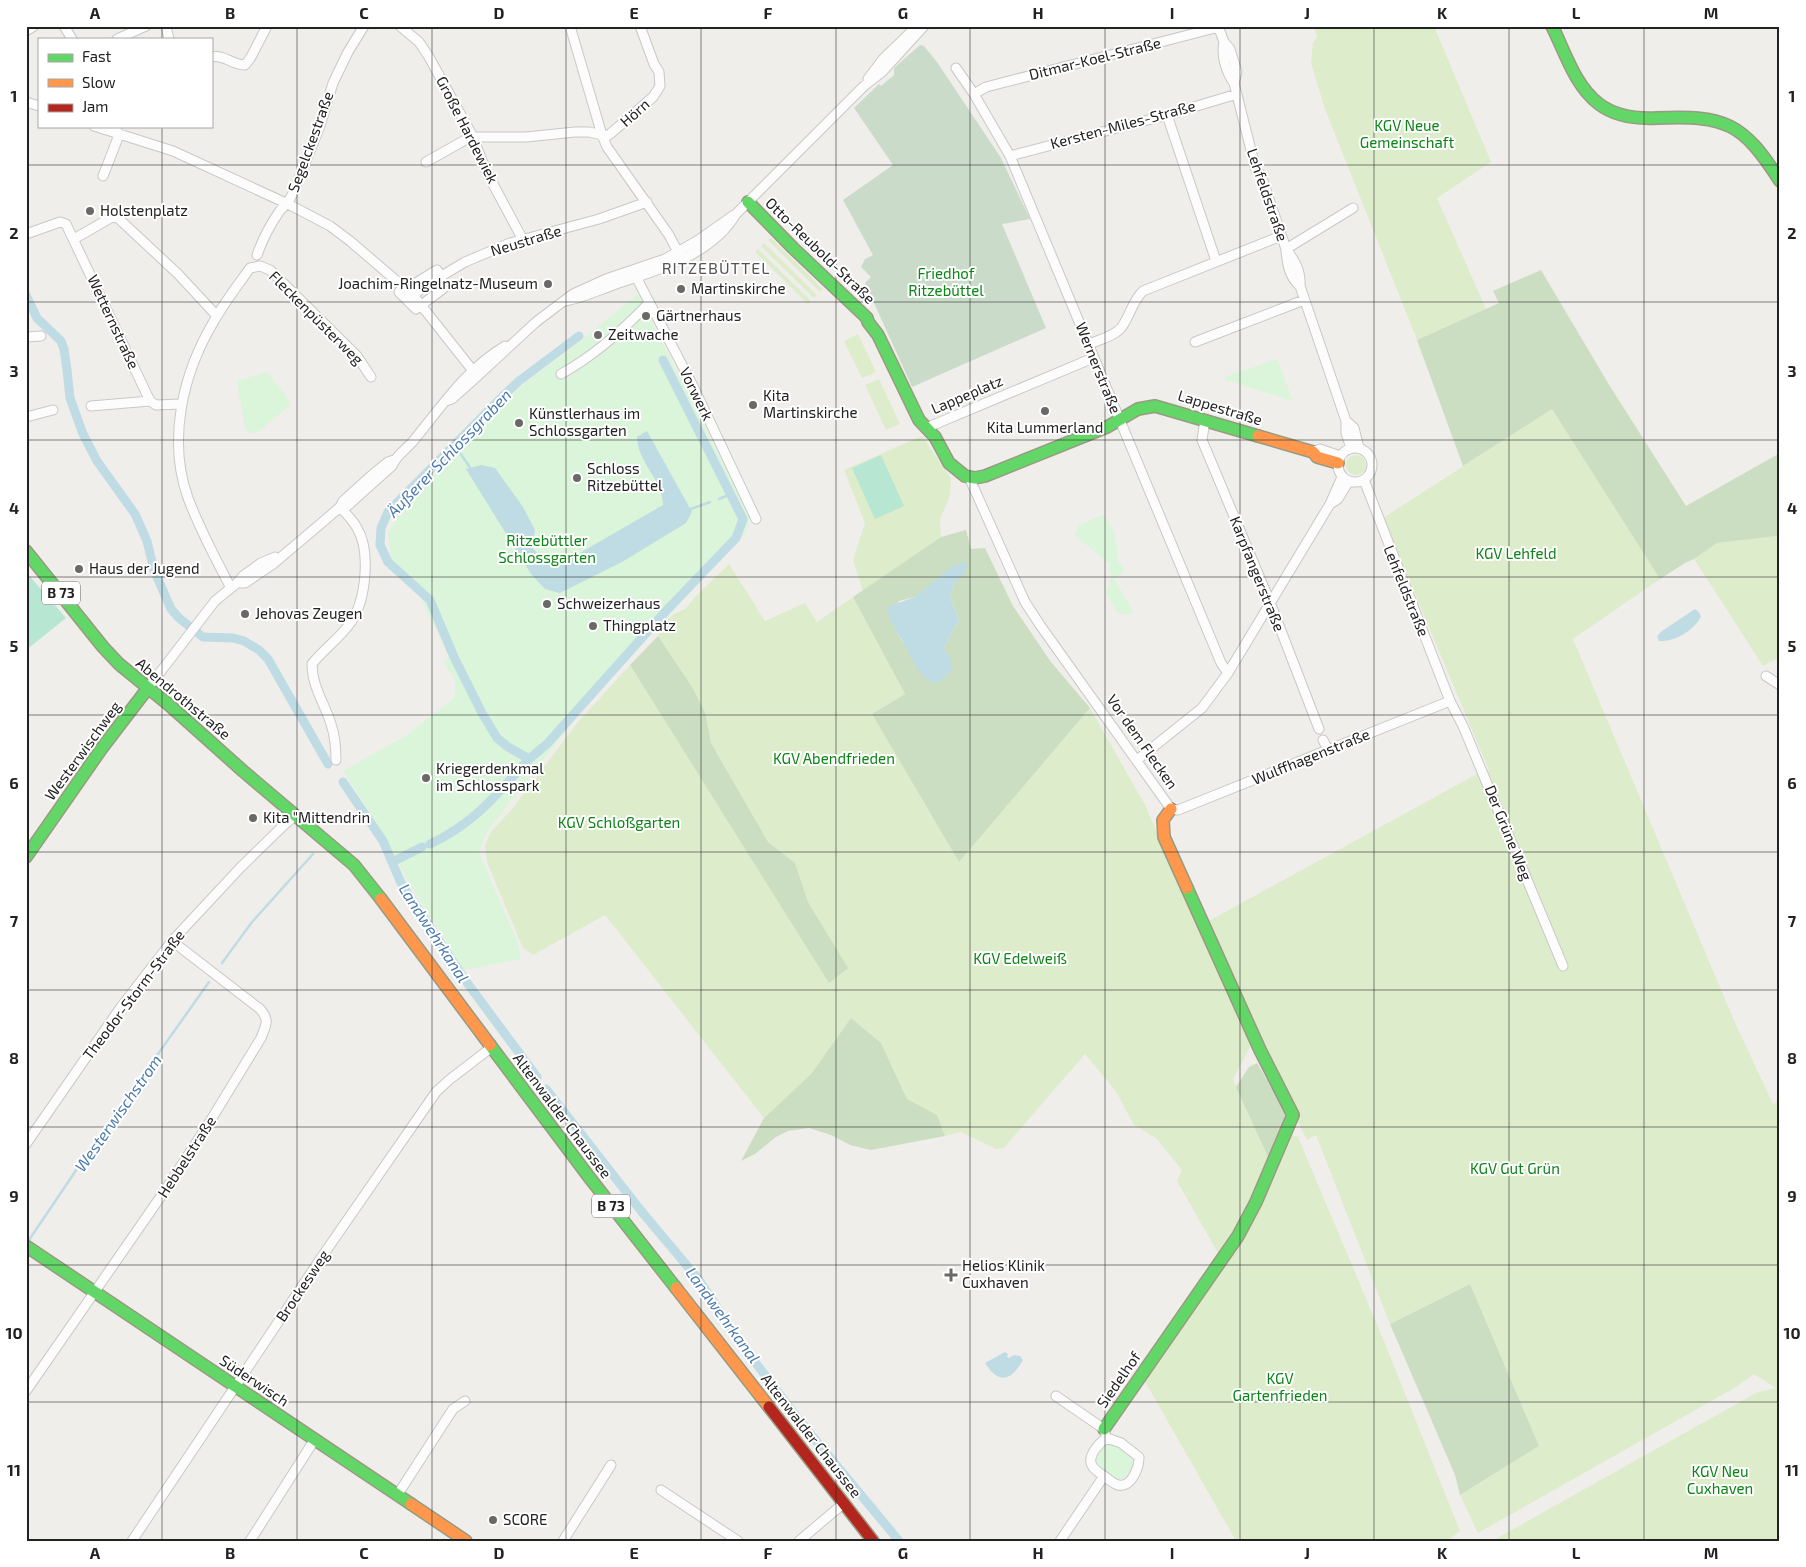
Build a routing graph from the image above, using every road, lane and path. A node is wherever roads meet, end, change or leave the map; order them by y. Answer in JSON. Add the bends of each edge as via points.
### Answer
{"nodes":[{"id":1,"x":34,"y":26,"type":"edge"},
{"id":2,"x":64,"y":26,"type":"edge"},
{"id":3,"x":146,"y":26,"type":"edge"},
{"id":4,"x":267,"y":26,"type":"edge"},
{"id":5,"x":364,"y":26,"type":"edge"},
{"id":6,"x":400,"y":26,"type":"edge"},
{"id":7,"x":570,"y":26,"type":"edge"},
{"id":8,"x":640,"y":26,"type":"edge"},
{"id":9,"x":917,"y":26,"type":"edge"},
{"id":10,"x":924,"y":26,"type":"edge"},
{"id":11,"x":1552,"y":26,"type":"edge"},
{"id":12,"x":1218,"y":27,"type":"edge"},
{"id":13,"x":26,"y":31,"type":"edge"},
{"id":14,"x":71,"y":38,"type":"edge"},
{"id":15,"x":119,"y":38,"type":"edge"},
{"id":16,"x":212,"y":57,"type":"edge"},
{"id":17,"x":956,"y":68,"type":"dead end"},
{"id":18,"x":864,"y":86,"type":"junction"},
{"id":19,"x":974,"y":94,"type":"junction"},
{"id":20,"x":1237,"y":94,"type":"junction"},
{"id":21,"x":26,"y":102,"type":"edge"},
{"id":22,"x":38,"y":106,"type":"edge"},
{"id":23,"x":1167,"y":115,"type":"junction"},
{"id":24,"x":117,"y":130,"type":"edge"},
{"id":25,"x":602,"y":135,"type":"junction"},
{"id":26,"x":469,"y":138,"type":"junction"},
{"id":27,"x":1010,"y":156,"type":"junction"},
{"id":28,"x":426,"y":162,"type":"dead end"},
{"id":29,"x":103,"y":176,"type":"dead end"},
{"id":30,"x":1780,"y":181,"type":"edge"},
{"id":31,"x":646,"y":202,"type":"junction"},
{"id":32,"x":748,"y":202,"type":"junction"},
{"id":33,"x":288,"y":204,"type":"junction"},
{"id":34,"x":1353,"y":208,"type":"dead end"},
{"id":35,"x":26,"y":234,"type":"edge"},
{"id":36,"x":1281,"y":236,"type":"junction"},
{"id":37,"x":523,"y":240,"type":"junction"},
{"id":38,"x":75,"y":241,"type":"junction"},
{"id":39,"x":1286,"y":249,"type":"junction"},
{"id":40,"x":257,"y":255,"type":"dead end"},
{"id":41,"x":680,"y":256,"type":"junction"},
{"id":42,"x":1216,"y":262,"type":"junction"},
{"id":43,"x":634,"y":273,"type":"junction"},
{"id":44,"x":442,"y":277,"type":"junction"},
{"id":45,"x":404,"y":288,"type":"junction"},
{"id":46,"x":413,"y":295,"type":"junction"},
{"id":47,"x":1304,"y":300,"type":"junction"},
{"id":48,"x":649,"y":303,"type":"junction"},
{"id":49,"x":421,"y":305,"type":"junction"},
{"id":50,"x":217,"y":316,"type":"junction"},
{"id":51,"x":41,"y":336,"type":"dead end"},
{"id":52,"x":26,"y":337,"type":"edge"},
{"id":53,"x":1195,"y":342,"type":"dead end"},
{"id":54,"x":1089,"y":344,"type":"junction"},
{"id":55,"x":1093,"y":358,"type":"junction"},
{"id":56,"x":470,"y":367,"type":"dead end"},
{"id":57,"x":561,"y":374,"type":"dead end"},
{"id":58,"x":371,"y":377,"type":"dead end"},
{"id":59,"x":150,"y":401,"type":"junction"},
{"id":60,"x":181,"y":404,"type":"junction"},
{"id":61,"x":91,"y":406,"type":"dead end"},
{"id":62,"x":53,"y":410,"type":"dead end"},
{"id":63,"x":26,"y":417,"type":"edge"},
{"id":64,"x":1119,"y":420,"type":"junction"},
{"id":65,"x":1204,"y":420,"type":"junction"},
{"id":66,"x":926,"y":428,"type":"junction"},
{"id":67,"x":1355,"y":448,"type":"junction"},
{"id":68,"x":1339,"y":459,"type":"junction"},
{"id":69,"x":969,"y":477,"type":"junction"},
{"id":70,"x":1346,"y":479,"type":"junction"},
{"id":71,"x":1364,"y":480,"type":"junction"},
{"id":72,"x":340,"y":507,"type":"junction"},
{"id":73,"x":756,"y":519,"type":"dead end"},
{"id":74,"x":26,"y":551,"type":"edge"},
{"id":75,"x":234,"y":586,"type":"junction"},
{"id":76,"x":1270,"y":602,"type":"junction"},
{"id":77,"x":1228,"y":673,"type":"junction"},
{"id":78,"x":1766,"y":676,"type":"dead end"},
{"id":79,"x":1780,"y":685,"type":"edge"},
{"id":80,"x":148,"y":688,"type":"junction"},
{"id":81,"x":1450,"y":701,"type":"junction"},
{"id":82,"x":1319,"y":729,"type":"dead end"},
{"id":83,"x":1324,"y":740,"type":"dead end"},
{"id":84,"x":1328,"y":750,"type":"junction"},
{"id":85,"x":336,"y":760,"type":"dead end"},
{"id":86,"x":1137,"y":760,"type":"junction"},
{"id":87,"x":1171,"y":809,"type":"junction"},
{"id":88,"x":296,"y":815,"type":"junction"},
{"id":89,"x":339,"y":852,"type":"joint"},
{"id":90,"x":26,"y":857,"type":"edge"},
{"id":91,"x":172,"y":941,"type":"junction"},
{"id":92,"x":1563,"y":966,"type":"dead end"},
{"id":93,"x":492,"y":1047,"type":"junction"},
{"id":94,"x":1293,"y":1115,"type":"joint"},
{"id":95,"x":26,"y":1144,"type":"edge"},
{"id":96,"x":28,"y":1247,"type":"edge"},
{"id":97,"x":94,"y":1291,"type":"junction"},
{"id":98,"x":236,"y":1387,"type":"junction"},
{"id":99,"x":26,"y":1391,"type":"edge"},
{"id":100,"x":1056,"y":1396,"type":"dead end"},
{"id":101,"x":465,"y":1401,"type":"dead end"},
{"id":102,"x":1105,"y":1433,"type":"junction"},
{"id":103,"x":315,"y":1439,"type":"junction"},
{"id":104,"x":611,"y":1465,"type":"dead end"},
{"id":105,"x":1104,"y":1476,"type":"junction"},
{"id":106,"x":661,"y":1490,"type":"dead end"},
{"id":107,"x":398,"y":1494,"type":"junction"},
{"id":108,"x":844,"y":1503,"type":"junction"},
{"id":109,"x":132,"y":1541,"type":"edge"},
{"id":110,"x":250,"y":1541,"type":"edge"},
{"id":111,"x":466,"y":1541,"type":"edge"},
{"id":112,"x":562,"y":1541,"type":"edge"},
{"id":113,"x":738,"y":1541,"type":"edge"},
{"id":114,"x":799,"y":1541,"type":"edge"},
{"id":115,"x":873,"y":1541,"type":"edge"},
{"id":116,"x":1060,"y":1541,"type":"edge"}],
"edges":[{"from":1,"to":13,"type":"street"},
{"from":2,"to":14,"type":"street"},
{"from":3,"to":15,"type":"street"},
{"from":4,"to":16,"type":"street","via":[[245,65],[238,65],[219,55]]},
{"from":5,"to":33,"type":"street","name":"Segelckestraße","via":[[330,89],[320,126]]},
{"from":6,"to":26,"type":"street","name":"Große Hardewiek","via":[[423,46],[447,88]]},
{"from":7,"to":25,"type":"street"},
{"from":8,"to":25,"type":"street","name":"Hörn","via":[[659,72],[660,86],[653,97],[624,123],[610,134]]},
{"from":9,"to":18,"type":"street","via":[[874,69]]},
{"from":10,"to":18,"type":"street","via":[[882,72]]},
{"from":11,"to":30,"type":"street","via":[[1585,90],[1606,110],[1635,118],[1697,117],[1718,121],[1752,141]]},
{"from":12,"to":19,"type":"street","name":"Ditmar-Koel-Straße","via":[[986,87]]},
{"from":12,"to":20,"type":"street","name":"Lehfeldstraße","via":[[1237,72],[1234,83]]},
{"from":17,"to":19,"type":"street","name":"Wernerstraße"},
{"from":18,"to":32,"type":"street"},
{"from":19,"to":27,"type":"street","name":"Wernerstraße"},
{"from":20,"to":23,"type":"street","name":"Kersten-Miles-Straße"},
{"from":20,"to":36,"type":"street","name":"Lehfeldstraße","via":[[1256,170],[1261,175]]},
{"from":21,"to":22,"type":"street"},
{"from":23,"to":27,"type":"street","name":"Kersten-Miles-Straße"},
{"from":23,"to":42,"type":"street"},
{"from":24,"to":29,"type":"street"},
{"from":24,"to":33,"type":"street","via":[[173,151]]},
{"from":25,"to":26,"type":"street","via":[[575,132]]},
{"from":25,"to":31,"type":"street"},
{"from":26,"to":28,"type":"street"},
{"from":26,"to":37,"type":"street","name":"Große Hardewiek"},
{"from":27,"to":54,"type":"street","name":"Wernerstraße"},
{"from":31,"to":37,"type":"street","name":"Neustraße"},
{"from":31,"to":41,"type":"street"},
{"from":32,"to":41,"type":"street","via":[[712,241]]},
{"from":32,"to":66,"type":"street","name":"Otto-Reubold-Straße","via":[[867,318]]},
{"from":33,"to":40,"type":"street","name":"Segelckestraße","via":[[261,243]]},
{"from":33,"to":45,"type":"street","via":[[344,236]]},
{"from":34,"to":39,"type":"street","name":"Lehfeldstraße"},
{"from":35,"to":38,"type":"street","via":[[60,222],[66,224]]},
{"from":36,"to":39,"type":"street","name":"Lehfeldstraße"},
{"from":36,"to":42,"type":"street"},
{"from":37,"to":44,"type":"street","name":"Neustraße","via":[[465,262]]},
{"from":38,"to":50,"type":"street","via":[[112,217],[122,222]]},
{"from":38,"to":59,"type":"street","name":"Wetternstraße"},
{"from":39,"to":47,"type":"street","name":"Lehfeldstraße","via":[[1287,263]]},
{"from":41,"to":43,"type":"street","via":[[661,269]]},
{"from":42,"to":54,"type":"street","via":[[1143,291],[1121,328]]},
{"from":43,"to":48,"type":"street","name":"Vorwerk"},
{"from":43,"to":72,"type":"street","via":[[582,297],[564,301],[536,322],[446,401],[411,445],[364,482]]},
{"from":44,"to":45,"type":"street","via":[[437,270],[414,284],[406,284]]},
{"from":44,"to":46,"type":"street","name":"Neustraße"},
{"from":44,"to":49,"type":"street","via":[[444,288]]},
{"from":45,"to":46,"type":"street"},
{"from":45,"to":49,"type":"street","via":[[399,292],[416,308]]},
{"from":46,"to":49,"type":"street"},
{"from":47,"to":53,"type":"street"},
{"from":47,"to":67,"type":"street","name":"Lehfeldstraße","via":[[1346,421],[1354,428]]},
{"from":48,"to":57,"type":"street","via":[[614,337]]},
{"from":48,"to":73,"type":"street","name":"Vorwerk","via":[[693,386]]},
{"from":49,"to":56,"type":"street"},
{"from":50,"to":58,"type":"street","name":"Fleckenpüsterweg","via":[[250,268],[255,265],[270,270],[357,356]]},
{"from":50,"to":60,"type":"street","via":[[190,372]]},
{"from":51,"to":52,"type":"street"},
{"from":54,"to":55,"type":"street","name":"Wernerstraße"},
{"from":55,"to":64,"type":"street","name":"Wernerstraße"},
{"from":55,"to":66,"type":"street","name":"Lappeplatz"},
{"from":59,"to":60,"type":"street","via":[[156,405]]},
{"from":59,"to":61,"type":"street"},
{"from":60,"to":75,"type":"street","via":[[180,452],[186,491],[216,559]]},
{"from":62,"to":63,"type":"street"},
{"from":64,"to":65,"type":"street","name":"Lappestraße","via":[[1138,409],[1155,406]]},
{"from":64,"to":69,"type":"street","via":[[985,476]]},
{"from":64,"to":77,"type":"street","name":"Wernerstraße"},
{"from":65,"to":68,"type":"street","name":"Lappestraße","via":[[1313,452],[1317,457]]},
{"from":65,"to":76,"type":"street","name":"Karpfangerstraße","via":[[1202,440]]},
{"from":66,"to":69,"type":"street","name":"Lappeplatz","via":[[935,437],[950,465]]},
{"from":67,"to":68,"type":"street"},
{"from":67,"to":71,"type":"street","via":[[1368,453],[1373,465]]},
{"from":68,"to":70,"type":"street","via":[[1338,467]]},
{"from":69,"to":86,"type":"street","name":"Vor dem Flecken","via":[[1025,602]]},
{"from":70,"to":71,"type":"street"},
{"from":70,"to":76,"type":"street"},
{"from":71,"to":81,"type":"street","name":"Lehfeldstraße"},
{"from":72,"to":75,"type":"street","via":[[273,564]]},
{"from":72,"to":85,"type":"street","via":[[358,529],[365,563],[364,591],[355,615],[341,635],[312,664],[316,690],[331,723]]},
{"from":74,"to":80,"type":"street","name":"Abendrothstraße","number":"B 73","via":[[108,652]]},
{"from":75,"to":80,"type":"street","via":[[215,601]]},
{"from":76,"to":77,"type":"street"},
{"from":76,"to":82,"type":"street","name":"Karpfangerstraße"},
{"from":77,"to":86,"type":"street","via":[[1202,708]]},
{"from":78,"to":79,"type":"street"},
{"from":80,"to":88,"type":"street","name":"Abendrothstraße","number":"B 73"},
{"from":80,"to":90,"type":"street","name":"Westerwischweg"},
{"from":81,"to":84,"type":"street","name":"Wulffhagenstraße"},
{"from":81,"to":92,"type":"street","name":"Der Grüne Weg","via":[[1464,726]]},
{"from":83,"to":84,"type":"street"},
{"from":84,"to":87,"type":"street","name":"Wulffhagenstraße","via":[[1178,810]]},
{"from":86,"to":87,"type":"street","name":"Vor dem Flecken"},
{"from":87,"to":94,"type":"street","name":"Vor dem Flecken","via":[[1163,820],[1164,837],[1260,1050]]},
{"from":88,"to":89,"type":"street","name":"Abendrothstraße","number":"B 73"},
{"from":88,"to":91,"type":"street","name":"Theodor-Storm-Straße","via":[[240,868]]},
{"from":89,"to":93,"type":"street","name":"Altenwalder Chaussee","number":"B 73","via":[[363,875]]},
{"from":91,"to":95,"type":"street","name":"Theodor-Storm-Straße","via":[[121,1007]]},
{"from":91,"to":97,"type":"street","name":"Hebbelstraße","via":[[260,1009],[267,1022],[261,1038],[209,1123]]},
{"from":93,"to":98,"type":"street","name":"Brockesweg","via":[[436,1092]]},
{"from":93,"to":108,"type":"street","name":"Altenwalder Chaussee","number":"B 73","via":[[588,1178]]},
{"from":94,"to":102,"type":"street","name":"Siedelhof","via":[[1238,1236],[1159,1348]]},
{"from":96,"to":97,"type":"street","name":"Süderwisch"},
{"from":97,"to":98,"type":"street","name":"Süderwisch"},
{"from":97,"to":99,"type":"street","name":"Hebbelstraße"},
{"from":98,"to":103,"type":"street","name":"Süderwisch"},
{"from":98,"to":109,"type":"street","name":"Brockesweg"},
{"from":100,"to":102,"type":"street","name":"Siedelhof"},
{"from":101,"to":107,"type":"street","via":[[453,1409]]},
{"from":102,"to":105,"type":"street","name":"Siedelhof","via":[[1090,1462]]},
{"from":102,"to":105,"type":"street","name":"Siedelhof","via":[[1134,1452],[1139,1457],[1139,1464],[1133,1477],[1123,1485]]},
{"from":103,"to":107,"type":"street","name":"Süderwisch"},
{"from":103,"to":110,"type":"street"},
{"from":104,"to":112,"type":"street"},
{"from":105,"to":116,"type":"street"},
{"from":106,"to":113,"type":"street"},
{"from":107,"to":111,"type":"street","name":"Süderwisch"},
{"from":108,"to":114,"type":"street"},
{"from":108,"to":115,"type":"street","name":"Altenwalder Chaussee","number":"B 73"}]}
